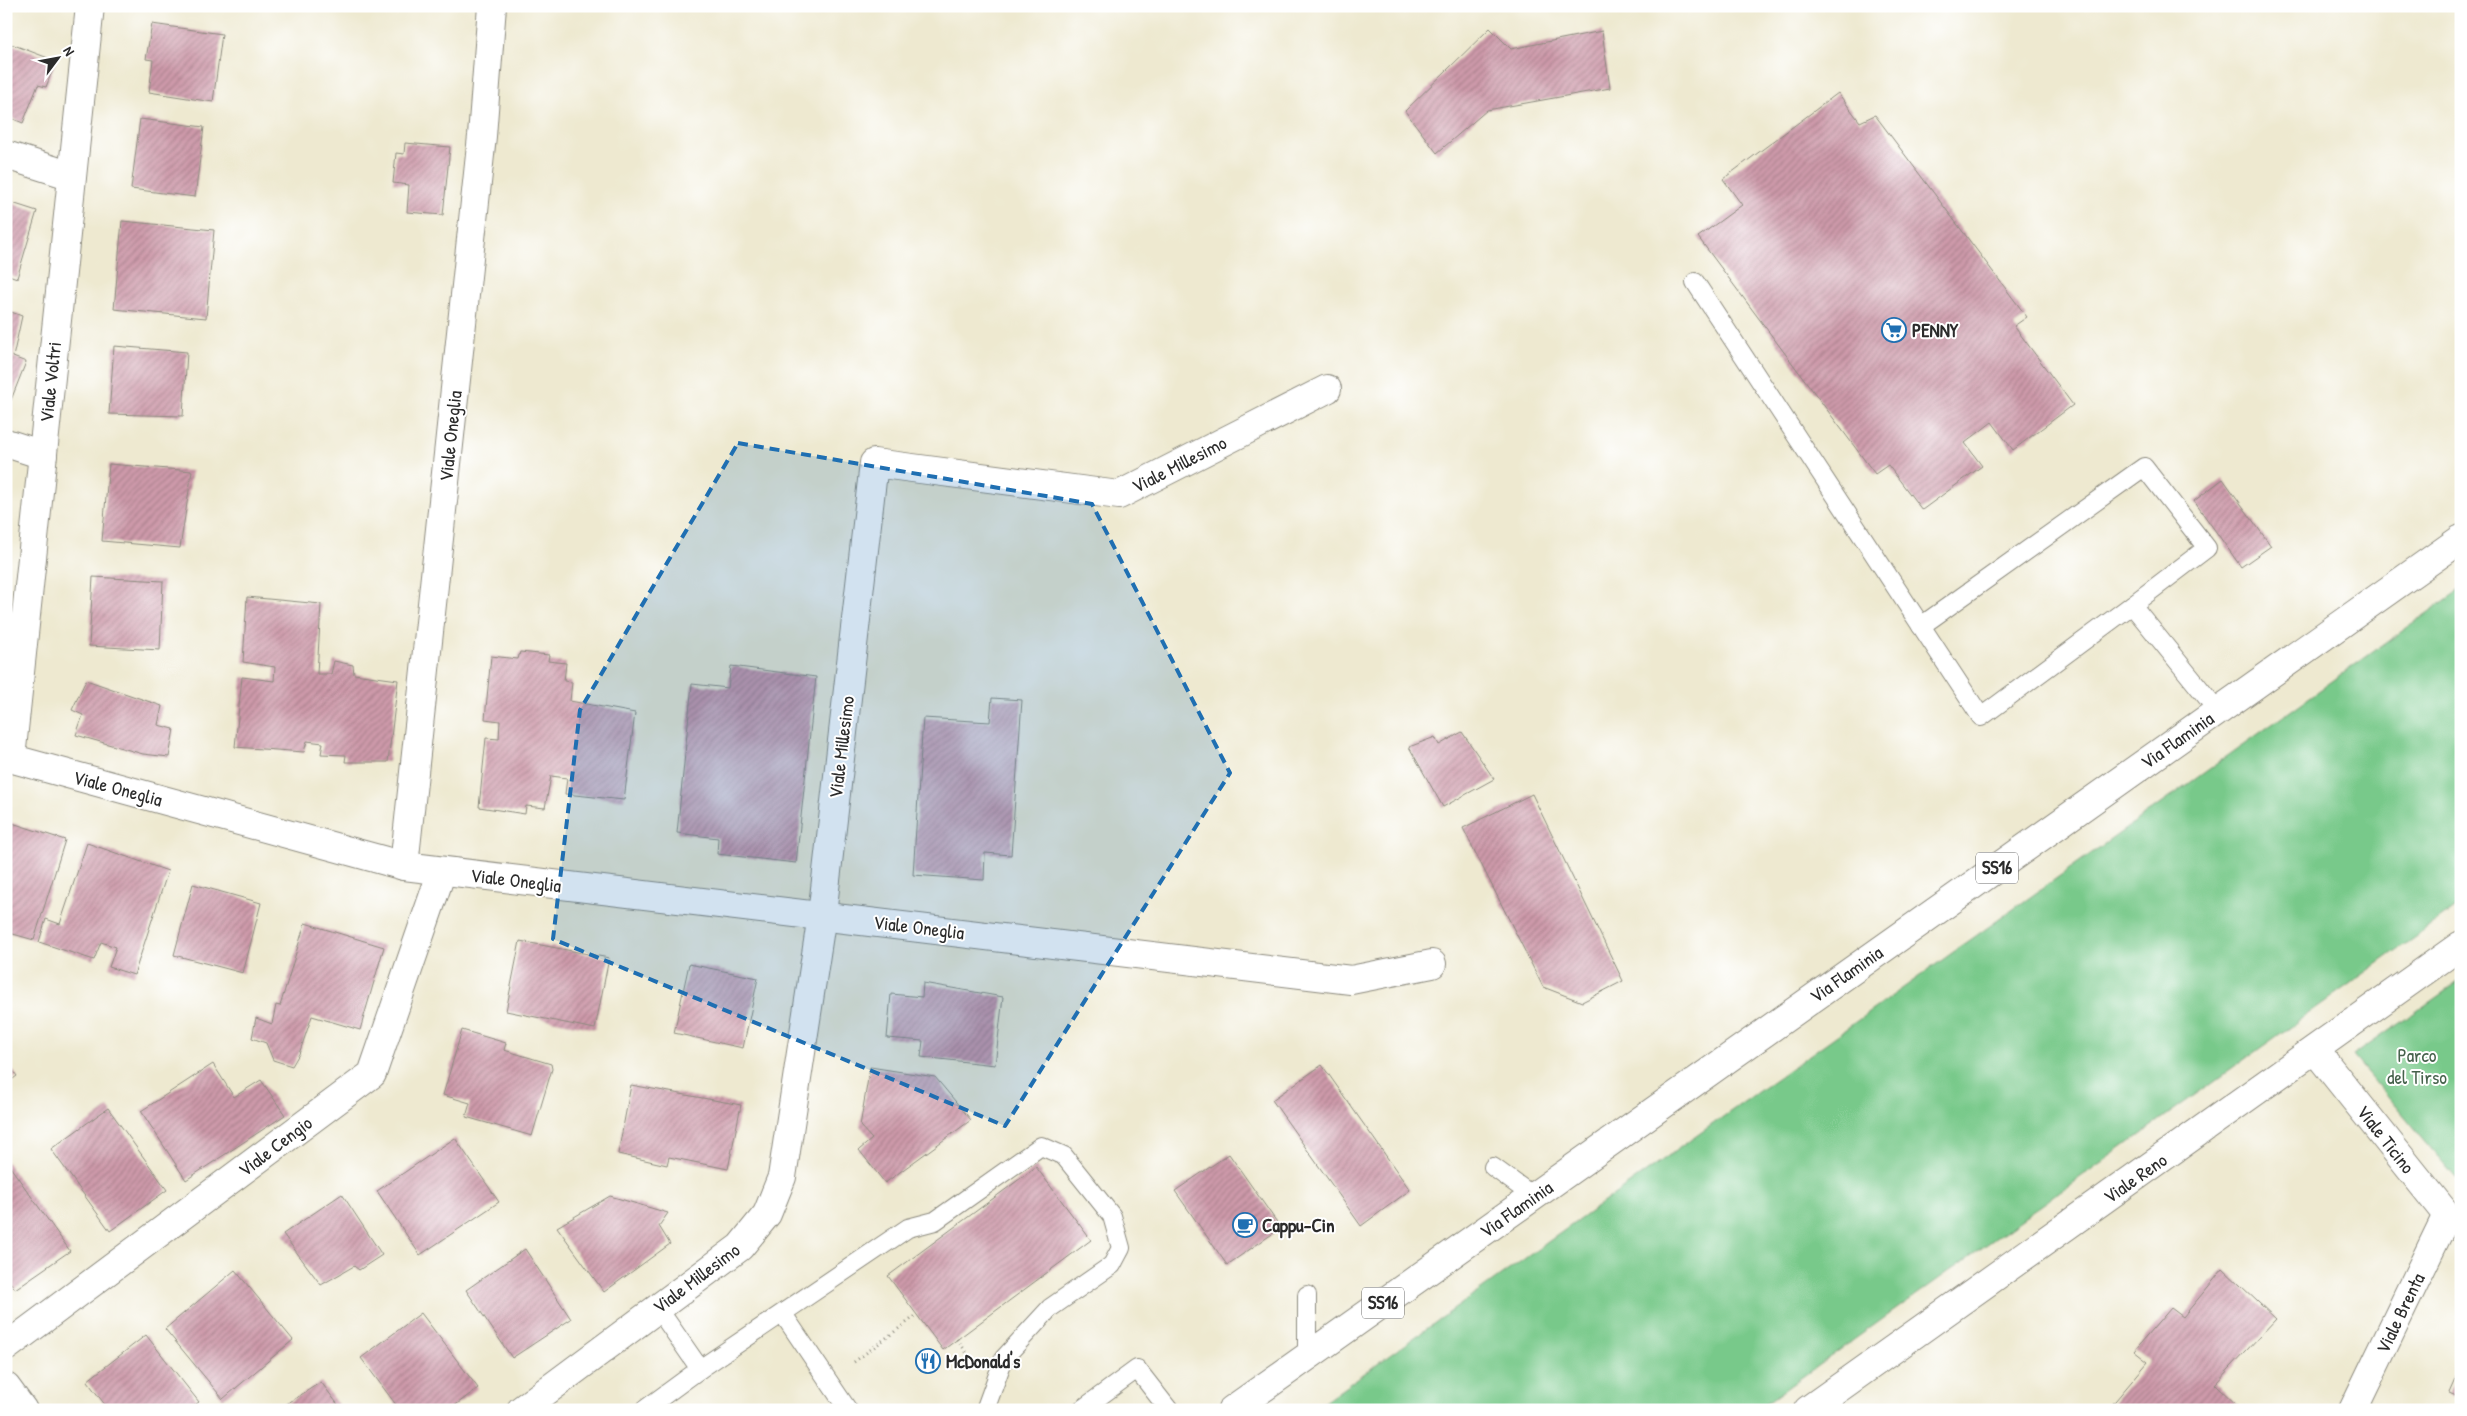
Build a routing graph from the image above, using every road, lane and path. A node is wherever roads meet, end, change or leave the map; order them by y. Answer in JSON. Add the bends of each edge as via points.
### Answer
{"nodes":[{"id":1,"x":90,"y":6,"type":"edge"},
{"id":2,"x":492,"y":6,"type":"edge"},
{"id":3,"x":6,"y":155,"type":"edge"},
{"id":4,"x":72,"y":176,"type":"junction"},
{"id":5,"x":1695,"y":282,"type":"dead end"},
{"id":6,"x":1327,"y":389,"type":"dead end"},
{"id":7,"x":6,"y":443,"type":"edge"},
{"id":8,"x":43,"y":455,"type":"junction"},
{"id":9,"x":2461,"y":539,"type":"edge"},
{"id":10,"x":2132,"y":605,"type":"junction"},
{"id":11,"x":1921,"y":626,"type":"junction"},
{"id":12,"x":2218,"y":711,"type":"junction"},
{"id":13,"x":9,"y":757,"type":"edge"},
{"id":14,"x":404,"y":866,"type":"junction"},
{"id":15,"x":442,"y":871,"type":"junction"},
{"id":16,"x":822,"y":915,"type":"junction"},
{"id":17,"x":2461,"y":945,"type":"edge"},
{"id":18,"x":1432,"y":964,"type":"dead end"},
{"id":19,"x":2315,"y":1050,"type":"junction"},
{"id":20,"x":1494,"y":1167,"type":"dead end"},
{"id":21,"x":1533,"y":1196,"type":"junction"},
{"id":22,"x":2454,"y":1219,"type":"edge"},
{"id":23,"x":1307,"y":1295,"type":"dead end"},
{"id":24,"x":657,"y":1307,"type":"junction"},
{"id":25,"x":783,"y":1314,"type":"junction"},
{"id":26,"x":917,"y":1315,"type":"dead end"},
{"id":27,"x":6,"y":1347,"type":"edge"},
{"id":28,"x":1307,"y":1357,"type":"junction"},
{"id":29,"x":700,"y":1370,"type":"junction"},
{"id":30,"x":829,"y":1380,"type":"junction"},
{"id":31,"x":6,"y":1387,"type":"edge"},
{"id":32,"x":530,"y":1405,"type":"edge"},
{"id":33,"x":23,"y":1410,"type":"edge"},
{"id":34,"x":644,"y":1410,"type":"edge"},
{"id":35,"x":848,"y":1410,"type":"edge"},
{"id":36,"x":985,"y":1410,"type":"edge"},
{"id":37,"x":1080,"y":1410,"type":"edge"},
{"id":38,"x":1169,"y":1410,"type":"edge"},
{"id":39,"x":1232,"y":1410,"type":"edge"},
{"id":40,"x":1808,"y":1410,"type":"edge"},
{"id":41,"x":2353,"y":1410,"type":"edge"}],
"edges":[{"from":1,"to":4,"type":"street","name":"Viale Voltri"},
{"from":2,"to":14,"type":"street","name":"Viale Oneglia","via":[[482,136]]},
{"from":3,"to":4,"type":"street"},
{"from":4,"to":8,"type":"street","name":"Viale Voltri"},
{"from":5,"to":11,"type":"lane"},
{"from":6,"to":16,"type":"street","name":"Viale Millesimo","via":[[1119,495],[874,463]]},
{"from":7,"to":8,"type":"street"},
{"from":8,"to":13,"type":"street","name":"Viale Voltri"},
{"from":9,"to":12,"type":"street","name":"Via Flaminia","number":"SS16"},
{"from":10,"to":11,"type":"lane","via":[[1981,717]]},
{"from":10,"to":11,"type":"lane","via":[[2207,548],[2144,467]]},
{"from":10,"to":12,"type":"lane"},
{"from":12,"to":21,"type":"street","name":"Via Flaminia","number":"SS16"},
{"from":13,"to":14,"type":"street","name":"Viale Oneglia"},
{"from":14,"to":15,"type":"street","name":"Viale Oneglia"},
{"from":15,"to":16,"type":"street","name":"Viale Oneglia"},
{"from":15,"to":27,"type":"street","name":"Viale Cengio","via":[[372,1074]]},
{"from":16,"to":18,"type":"street","name":"Viale Oneglia","via":[[1351,980]]},
{"from":16,"to":24,"type":"street","name":"Viale Millesimo","via":[[782,1177],[768,1214],[740,1247]]},
{"from":17,"to":19,"type":"street","name":"Viale Reno"},
{"from":19,"to":22,"type":"street","name":"Viale Ticino"},
{"from":19,"to":40,"type":"street","name":"Viale Reno"},
{"from":20,"to":21,"type":"lane"},
{"from":21,"to":28,"type":"street","name":"Via Flaminia","number":"SS16"},
{"from":22,"to":41,"type":"street","name":"Viale Brenta"},
{"from":23,"to":28,"type":"lane"},
{"from":24,"to":29,"type":"lane"},
{"from":24,"to":32,"type":"street","name":"Viale Millesimo"},
{"from":25,"to":29,"type":"lane"},
{"from":25,"to":30,"type":"lane"},
{"from":25,"to":36,"type":"lane","via":[[908,1228],[935,1221],[1042,1146],[1064,1156],[1112,1216],[1121,1248],[1112,1265],[1050,1308],[1004,1358]]},
{"from":26,"to":30,"type":"path"},
{"from":28,"to":39,"type":"street","name":"Via Flaminia","number":"SS16"},
{"from":29,"to":34,"type":"lane"},
{"from":30,"to":35,"type":"lane"},
{"from":31,"to":33,"type":"street"},
{"from":37,"to":38,"type":"lane","via":[[1137,1369]]}]}
